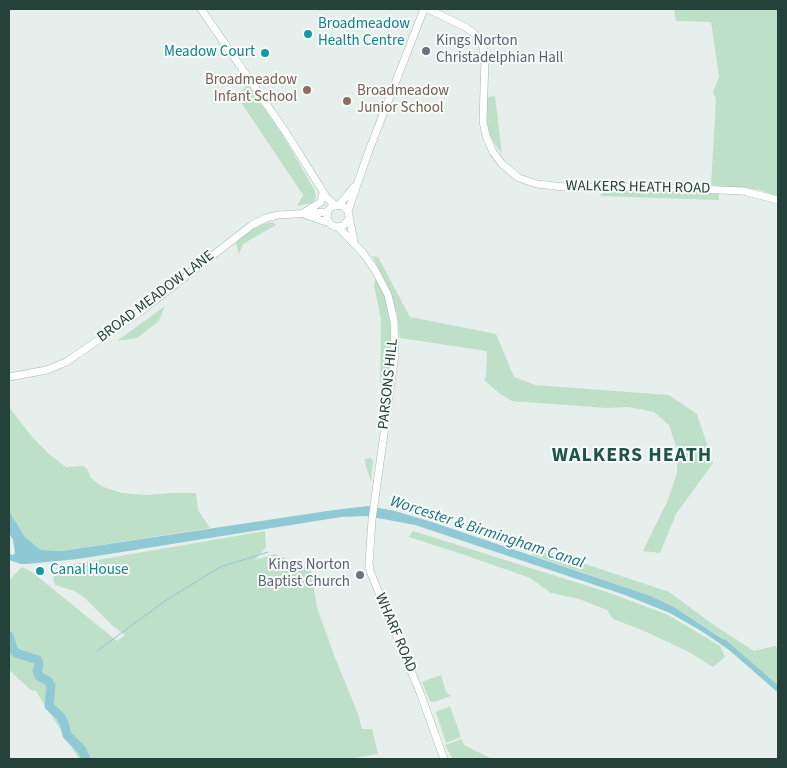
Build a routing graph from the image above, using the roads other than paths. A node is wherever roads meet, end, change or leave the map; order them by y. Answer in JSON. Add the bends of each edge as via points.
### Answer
{"nodes":[{"id":1,"x":201,"y":9,"type":"edge"},
{"id":2,"x":426,"y":9,"type":"edge"},
{"id":3,"x":357,"y":182,"type":"junction"},
{"id":4,"x":320,"y":186,"type":"junction"},
{"id":5,"x":322,"y":196,"type":"junction"},
{"id":6,"x":778,"y":200,"type":"edge"},
{"id":7,"x":337,"y":205,"type":"junction"},
{"id":8,"x":348,"y":210,"type":"junction"},
{"id":9,"x":328,"y":211,"type":"junction"},
{"id":10,"x":302,"y":214,"type":"junction"},
{"id":11,"x":349,"y":219,"type":"junction"},
{"id":12,"x":329,"y":223,"type":"junction"},
{"id":13,"x":338,"y":227,"type":"junction"},
{"id":14,"x":354,"y":243,"type":"junction"},
{"id":15,"x":9,"y":377,"type":"edge"},
{"id":16,"x":374,"y":506,"type":"joint"},
{"id":17,"x":445,"y":758,"type":"edge"}],
"edges":[{"from":1,"to":4,"type":"street","via":[[278,119]]},
{"from":2,"to":3,"type":"street"},
{"from":2,"to":6,"type":"street","name":"WALKERS HEATH ROAD","via":[[465,27],[483,47],[483,121],[489,144],[502,164],[520,178],[549,186],[722,189],[752,192]]},
{"from":3,"to":7,"type":"street"},
{"from":3,"to":8,"type":"street"},
{"from":4,"to":5,"type":"street"},
{"from":4,"to":7,"type":"street","via":[[330,202]]},
{"from":5,"to":9,"type":"street"},
{"from":5,"to":10,"type":"street","via":[[321,202]]},
{"from":7,"to":8,"type":"street"},
{"from":7,"to":9,"type":"street"},
{"from":8,"to":11,"type":"street"},
{"from":9,"to":10,"type":"street","name":"BROAD MEADOW LANE"},
{"from":9,"to":12,"type":"street"},
{"from":10,"to":12,"type":"street","name":"BROAD MEADOW LANE"},
{"from":10,"to":15,"type":"street","name":"BROAD MEADOW LANE","via":[[272,217],[252,225],[141,311],[66,362],[47,370]]},
{"from":11,"to":13,"type":"street"},
{"from":11,"to":14,"type":"street","name":"PARSONS HILL"},
{"from":12,"to":13,"type":"street"},
{"from":13,"to":14,"type":"street","name":"PARSONS HILL"},
{"from":14,"to":16,"type":"street","name":"PARSONS HILL","via":[[382,282],[390,302],[394,330],[395,354]]},
{"from":16,"to":17,"type":"street","name":"WHARF ROAD","via":[[370,573]]}]}
